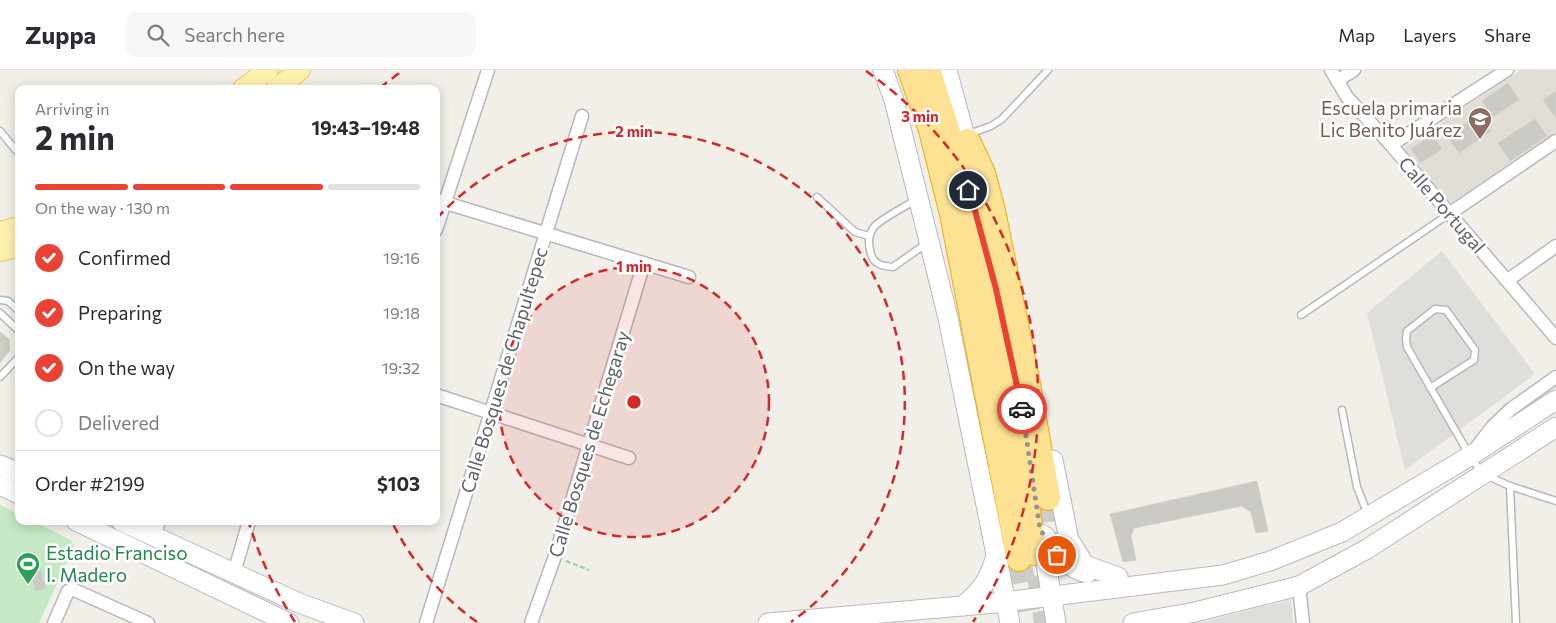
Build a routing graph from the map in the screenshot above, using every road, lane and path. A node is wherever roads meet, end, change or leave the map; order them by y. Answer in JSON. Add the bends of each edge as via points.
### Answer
{"nodes":[{"id":1,"x":268,"y":70,"type":"edge"},
{"id":2,"x":300,"y":70,"type":"edge"},
{"id":3,"x":488,"y":70,"type":"edge"},
{"id":4,"x":883,"y":70,"type":"edge"},
{"id":5,"x":900,"y":70,"type":"edge"},
{"id":6,"x":910,"y":70,"type":"edge"},
{"id":7,"x":928,"y":70,"type":"edge"},
{"id":8,"x":947,"y":70,"type":"edge"},
{"id":9,"x":1048,"y":70,"type":"edge"},
{"id":10,"x":1354,"y":70,"type":"edge"},
{"id":11,"x":1507,"y":70,"type":"edge"},
{"id":12,"x":1334,"y":76,"type":"edge"},
{"id":13,"x":248,"y":85,"type":"edge"},
{"id":14,"x":281,"y":85,"type":"edge"},
{"id":15,"x":582,"y":116,"type":"dead end"},
{"id":16,"x":0,"y":131,"type":"edge"},
{"id":17,"x":967,"y":138,"type":"junction"},
{"id":18,"x":1556,"y":141,"type":"edge"},
{"id":19,"x":1391,"y":144,"type":"junction"},
{"id":20,"x":15,"y":149,"type":"edge"},
{"id":21,"x":958,"y":164,"type":"junction"},
{"id":22,"x":985,"y":179,"type":"junction"},
{"id":23,"x":817,"y":197,"type":"dead end"},
{"id":24,"x":918,"y":198,"type":"junction"},
{"id":25,"x":440,"y":201,"type":"edge"},
{"id":26,"x":1450,"y":214,"type":"junction"},
{"id":27,"x":15,"y":228,"type":"edge"},
{"id":28,"x":0,"y":232,"type":"edge"},
{"id":29,"x":547,"y":233,"type":"junction"},
{"id":30,"x":869,"y":236,"type":"junction"},
{"id":31,"x":929,"y":241,"type":"junction"},
{"id":32,"x":1556,"y":246,"type":"edge"},
{"id":33,"x":15,"y":247,"type":"edge"},
{"id":34,"x":0,"y":251,"type":"edge"},
{"id":35,"x":644,"y":263,"type":"junction"},
{"id":36,"x":688,"y":277,"type":"dead end"},
{"id":37,"x":1508,"y":280,"type":"junction"},
{"id":38,"x":996,"y":289,"type":"junction"},
{"id":39,"x":0,"y":300,"type":"edge"},
{"id":40,"x":15,"y":307,"type":"edge"},
{"id":41,"x":0,"y":313,"type":"edge"},
{"id":42,"x":1300,"y":315,"type":"dead end"},
{"id":43,"x":15,"y":326,"type":"edge"},
{"id":44,"x":1556,"y":338,"type":"edge"},
{"id":45,"x":15,"y":361,"type":"edge"},
{"id":46,"x":0,"y":376,"type":"edge"},
{"id":47,"x":1556,"y":377,"type":"edge"},
{"id":48,"x":986,"y":387,"type":"junction"},
{"id":49,"x":1430,"y":388,"type":"junction"},
{"id":50,"x":440,"y":396,"type":"edge"},
{"id":51,"x":1556,"y":400,"type":"edge"},
{"id":52,"x":1342,"y":410,"type":"dead end"},
{"id":53,"x":490,"y":412,"type":"junction"},
{"id":54,"x":1556,"y":428,"type":"edge"},
{"id":55,"x":589,"y":446,"type":"junction"},
{"id":56,"x":1470,"y":456,"type":"junction"},
{"id":57,"x":629,"y":458,"type":"dead end"},
{"id":58,"x":0,"y":464,"type":"edge"},
{"id":59,"x":15,"y":471,"type":"edge"},
{"id":60,"x":1483,"y":474,"type":"junction"},
{"id":61,"x":0,"y":486,"type":"edge"},
{"id":62,"x":1510,"y":486,"type":"junction"},
{"id":63,"x":15,"y":492,"type":"edge"},
{"id":64,"x":1048,"y":498,"type":"tunnel mouth"},
{"id":65,"x":1556,"y":501,"type":"edge"},
{"id":66,"x":1369,"y":517,"type":"junction"},
{"id":67,"x":84,"y":525,"type":"edge"},
{"id":68,"x":157,"y":525,"type":"edge"},
{"id":69,"x":248,"y":525,"type":"edge"},
{"id":70,"x":1040,"y":529,"type":"junction"},
{"id":71,"x":1019,"y":555,"type":"junction"},
{"id":72,"x":555,"y":556,"type":"junction"},
{"id":73,"x":589,"y":570,"type":"dead end"},
{"id":74,"x":234,"y":573,"type":"junction"},
{"id":75,"x":1118,"y":577,"type":"junction"},
{"id":76,"x":1175,"y":582,"type":"junction"},
{"id":77,"x":1299,"y":586,"type":"junction"},
{"id":78,"x":1053,"y":597,"type":"junction"},
{"id":79,"x":1006,"y":602,"type":"junction"},
{"id":80,"x":299,"y":603,"type":"junction"},
{"id":81,"x":963,"y":606,"type":"junction"},
{"id":82,"x":314,"y":617,"type":"edge"},
{"id":83,"x":54,"y":623,"type":"edge"},
{"id":84,"x":147,"y":623,"type":"edge"},
{"id":85,"x":291,"y":623,"type":"edge"},
{"id":86,"x":354,"y":623,"type":"edge"},
{"id":87,"x":426,"y":623,"type":"edge"},
{"id":88,"x":531,"y":623,"type":"edge"},
{"id":89,"x":768,"y":623,"type":"edge"},
{"id":90,"x":1010,"y":623,"type":"edge"},
{"id":91,"x":1056,"y":623,"type":"edge"},
{"id":92,"x":1142,"y":623,"type":"edge"},
{"id":93,"x":1304,"y":623,"type":"edge"},
{"id":94,"x":1516,"y":623,"type":"edge"}],
"edges":[{"from":1,"to":13,"type":"main road"},
{"from":2,"to":14,"type":"main road"},
{"from":3,"to":25,"type":"street"},
{"from":4,"to":24,"type":"main road","via":[[894,100]]},
{"from":5,"to":48,"type":"highway","via":[[925,159],[970,354]]},
{"from":6,"to":48,"type":"highway","via":[[931,130],[952,214]]},
{"from":7,"to":21,"type":"highway"},
{"from":8,"to":17,"type":"main road"},
{"from":9,"to":17,"type":"lane","via":[[1002,120]]},
{"from":10,"to":12,"type":"street"},
{"from":11,"to":19,"type":"street"},
{"from":12,"to":19,"type":"street","name":"Calle Portugal","via":[[1347,97]]},
{"from":15,"to":29,"type":"street","name":"Calle Bosques de Chapultepec"},
{"from":16,"to":20,"type":"lane"},
{"from":17,"to":22,"type":"highway"},
{"from":17,"to":38,"type":"main road"},
{"from":18,"to":26,"type":"street"},
{"from":19,"to":26,"type":"street","name":"Calle Portugal"},
{"from":21,"to":38,"type":"highway","via":[[973,203]]},
{"from":21,"to":71,"type":"highway","via":[[1007,394]]},
{"from":22,"to":64,"type":"highway"},
{"from":22,"to":75,"type":"main road","via":[[993,187],[1004,222],[1030,332],[1069,540],[1085,565]]},
{"from":23,"to":30,"type":"lane","via":[[855,232]]},
{"from":24,"to":30,"type":"lane","via":[[874,226]]},
{"from":24,"to":31,"type":"main road"},
{"from":25,"to":29,"type":"street"},
{"from":26,"to":37,"type":"street","name":"Calle Portugal"},
{"from":26,"to":42,"type":"lane"},
{"from":27,"to":28,"type":"main road"},
{"from":29,"to":35,"type":"street"},
{"from":29,"to":53,"type":"street","name":"Calle Bosques de Chapultepec"},
{"from":30,"to":31,"type":"lane","via":[[868,248],[872,259],[881,266],[893,267]]},
{"from":31,"to":71,"type":"main road","via":[[948,318]]},
{"from":32,"to":37,"type":"street"},
{"from":33,"to":34,"type":"main road"},
{"from":35,"to":36,"type":"street"},
{"from":35,"to":55,"type":"street","name":"Calle Bosques de Echegaray"},
{"from":37,"to":44,"type":"street","name":"Calle Portugal"},
{"from":38,"to":70,"type":"main road","via":[[1020,399]]},
{"from":39,"to":40,"type":"lane"},
{"from":41,"to":43,"type":"lane"},
{"from":45,"to":46,"type":"lane"},
{"from":47,"to":56,"type":"street","via":[[1523,399],[1492,426]]},
{"from":48,"to":71,"type":"highway"},
{"from":49,"to":49,"type":"lane","via":[[1474,360],[1475,355],[1475,350],[1446,310],[1440,308],[1435,308],[1408,331],[1406,340]]},
{"from":49,"to":56,"type":"lane"},
{"from":50,"to":53,"type":"street"},
{"from":51,"to":56,"type":"main road"},
{"from":52,"to":66,"type":"lane","via":[[1357,487]]},
{"from":53,"to":55,"type":"street"},
{"from":53,"to":87,"type":"street","name":"Calle Bosques de Chapultepec"},
{"from":54,"to":60,"type":"main road"},
{"from":55,"to":57,"type":"street"},
{"from":55,"to":72,"type":"street","name":"Calle Bosques de Echegaray"},
{"from":56,"to":60,"type":"lane"},
{"from":56,"to":66,"type":"main road"},
{"from":58,"to":59,"type":"main road"},
{"from":60,"to":62,"type":"lane"},
{"from":60,"to":77,"type":"main road","via":[[1367,550]]},
{"from":61,"to":63,"type":"main road"},
{"from":62,"to":65,"type":"lane"},
{"from":62,"to":94,"type":"lane"},
{"from":66,"to":76,"type":"main road","via":[[1270,562],[1223,575]]},
{"from":67,"to":85,"type":"main road"},
{"from":68,"to":74,"type":"main road"},
{"from":69,"to":74,"type":"street"},
{"from":70,"to":71,"type":"main road"},
{"from":70,"to":75,"type":"main road","via":[[1057,555],[1081,572]]},
{"from":71,"to":78,"type":"main road"},
{"from":71,"to":79,"type":"main road"},
{"from":71,"to":81,"type":"main road","via":[[991,572],[985,585]]},
{"from":72,"to":73,"type":"path"},
{"from":72,"to":88,"type":"street","name":"Calle Bosques de Echegaray"},
{"from":74,"to":80,"type":"main road"},
{"from":75,"to":76,"type":"main road"},
{"from":76,"to":78,"type":"main road"},
{"from":77,"to":92,"type":"main road","via":[[1196,615]]},
{"from":77,"to":93,"type":"street"},
{"from":78,"to":79,"type":"main road"},
{"from":78,"to":91,"type":"main road"},
{"from":79,"to":81,"type":"main road"},
{"from":79,"to":90,"type":"main road"},
{"from":80,"to":82,"type":"main road"},
{"from":80,"to":85,"type":"street"},
{"from":81,"to":89,"type":"main road"},
{"from":82,"to":86,"type":"main road"},
{"from":83,"to":84,"type":"street","via":[[70,589],[74,589]]}]}
